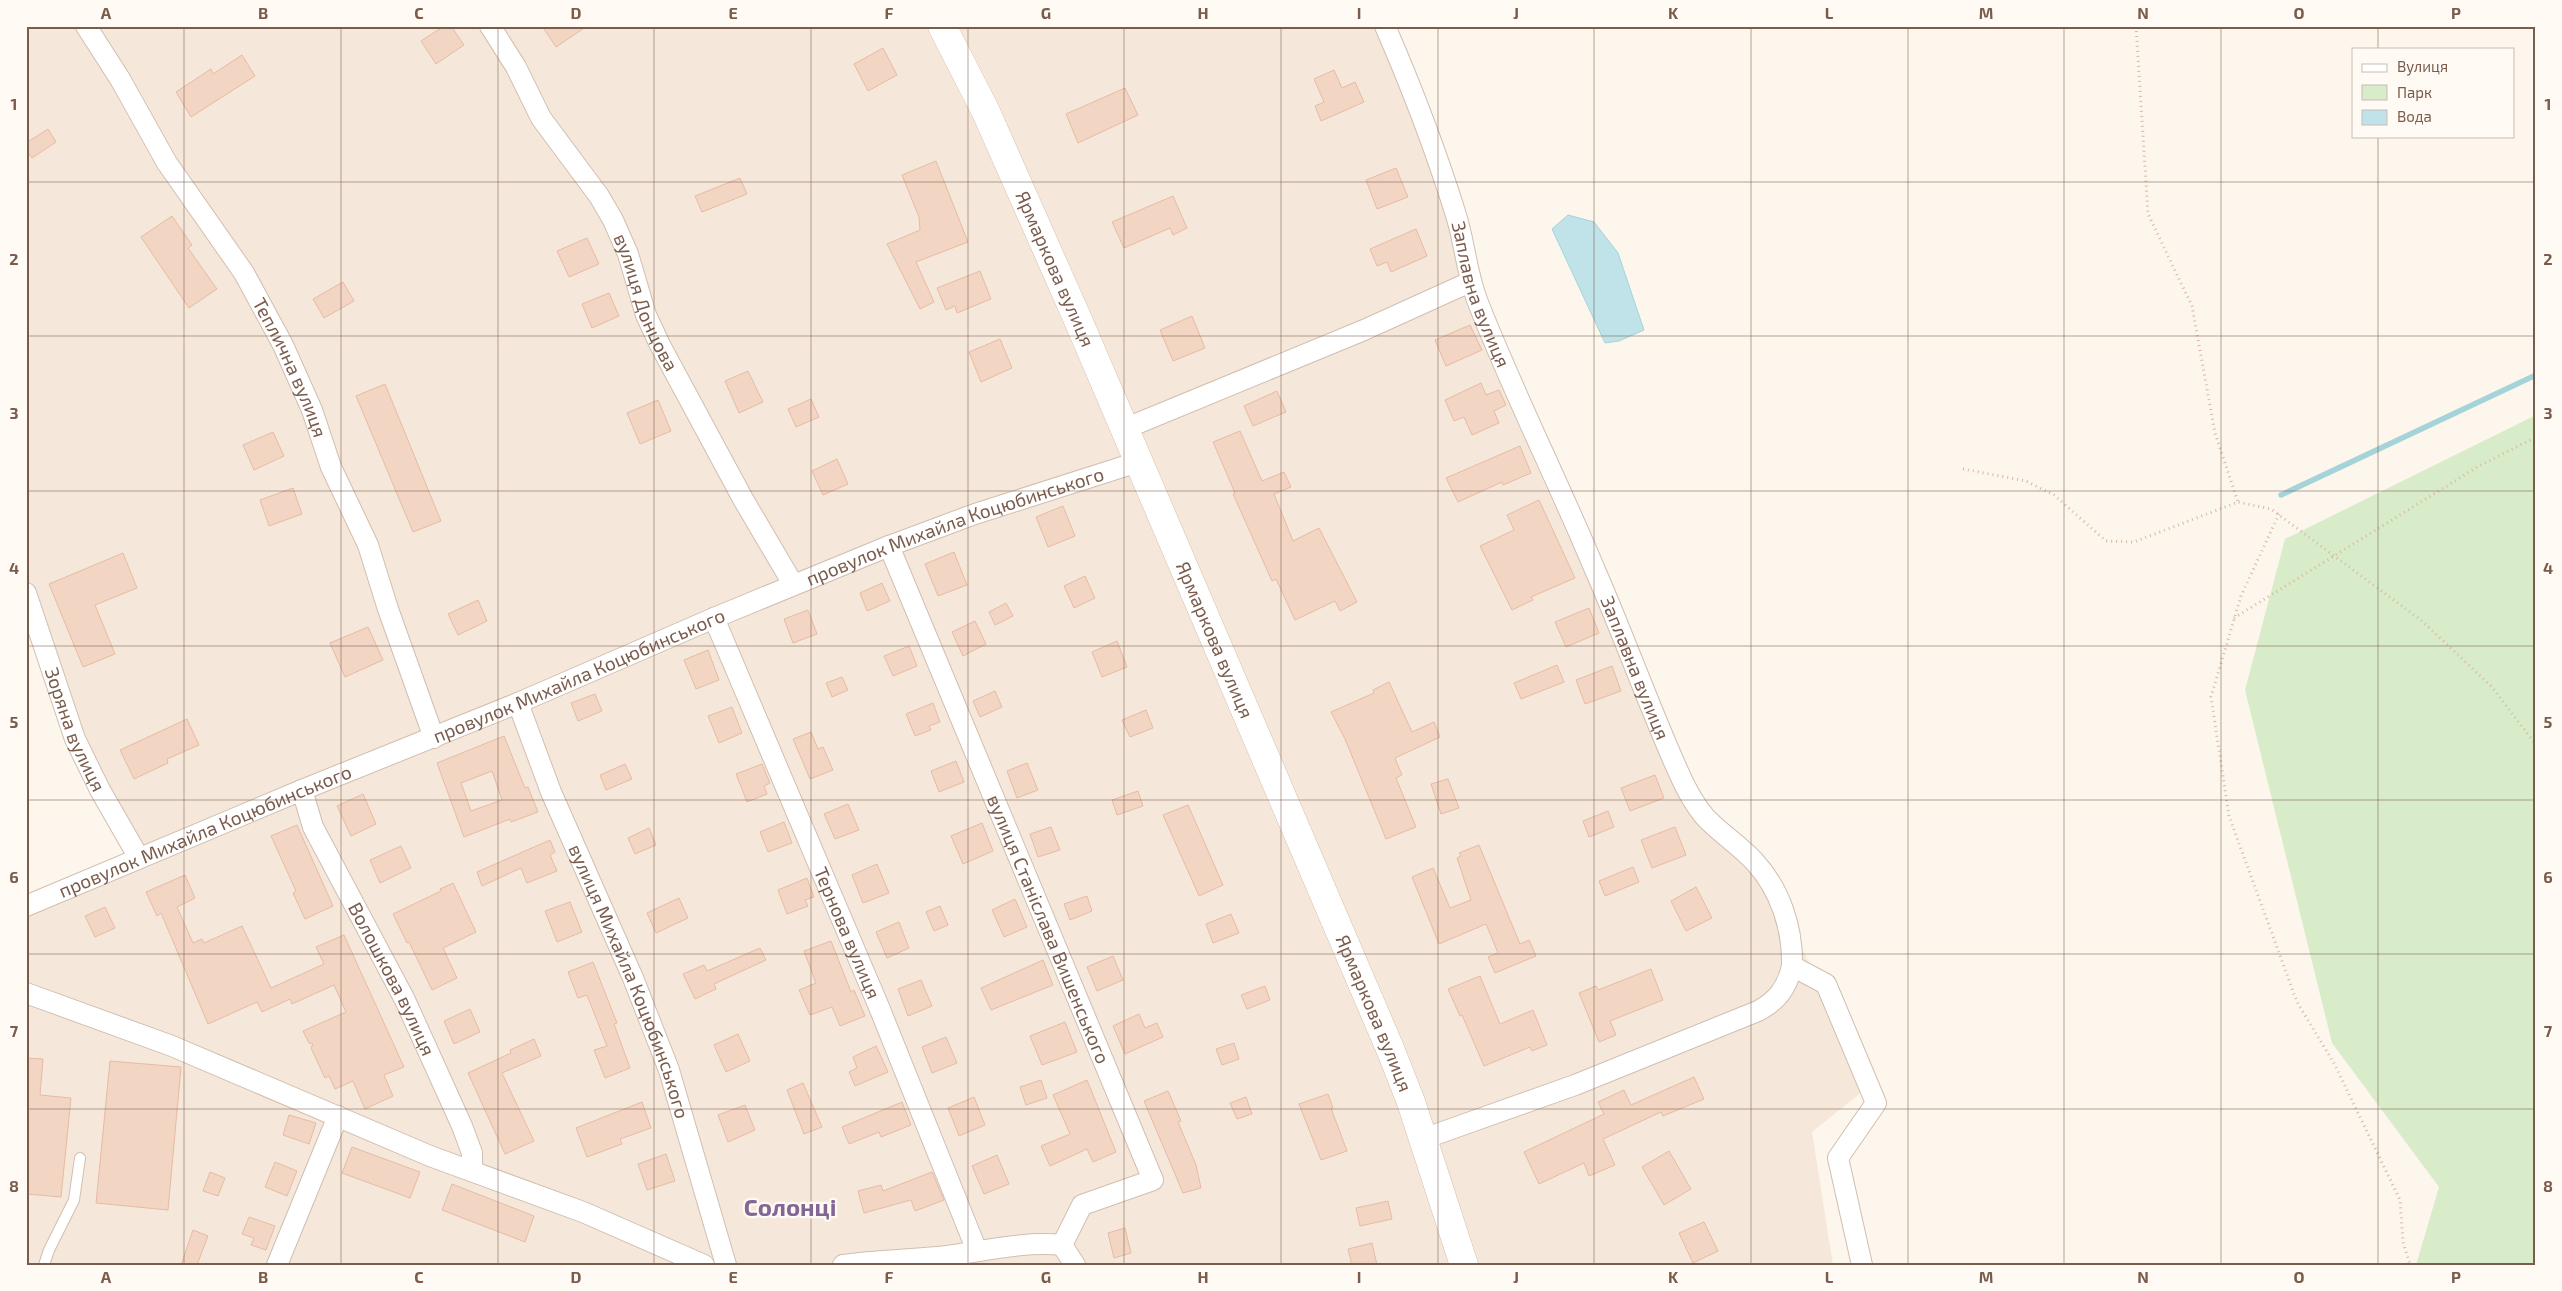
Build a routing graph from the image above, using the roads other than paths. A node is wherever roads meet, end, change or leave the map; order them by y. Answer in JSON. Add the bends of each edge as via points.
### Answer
{"nodes":[{"id":1,"x":86,"y":26,"type":"edge"},
{"id":2,"x":490,"y":26,"type":"edge"},
{"id":3,"x":942,"y":26,"type":"edge"},
{"id":4,"x":1386,"y":26,"type":"edge"},
{"id":5,"x":1470,"y":282,"type":"junction"},
{"id":6,"x":1124,"y":429,"type":"junction"},
{"id":7,"x":1138,"y":462,"type":"junction"},
{"id":8,"x":889,"y":546,"type":"junction"},
{"id":9,"x":793,"y":584,"type":"junction"},
{"id":10,"x":26,"y":593,"type":"edge"},
{"id":11,"x":714,"y":618,"type":"junction"},
{"id":12,"x":518,"y":703,"type":"junction"},
{"id":13,"x":434,"y":738,"type":"junction"},
{"id":14,"x":302,"y":790,"type":"junction"},
{"id":15,"x":139,"y":858,"type":"junction"},
{"id":16,"x":26,"y":906,"type":"edge"},
{"id":17,"x":1792,"y":966,"type":"junction"},
{"id":18,"x":26,"y":993,"type":"edge"},
{"id":19,"x":338,"y":1116,"type":"junction"},
{"id":20,"x":1423,"y":1139,"type":"junction"},
{"id":21,"x":80,"y":1158,"type":"dead end"},
{"id":22,"x":472,"y":1171,"type":"junction"},
{"id":23,"x":1062,"y":1245,"type":"junction"},
{"id":24,"x":977,"y":1251,"type":"junction"},
{"id":25,"x":44,"y":1265,"type":"edge"},
{"id":26,"x":277,"y":1265,"type":"edge"},
{"id":27,"x":704,"y":1265,"type":"edge"},
{"id":28,"x":726,"y":1265,"type":"edge"},
{"id":29,"x":843,"y":1265,"type":"edge"},
{"id":30,"x":1074,"y":1265,"type":"edge"},
{"id":31,"x":1464,"y":1265,"type":"edge"},
{"id":32,"x":1862,"y":1265,"type":"edge"}],
"edges":[{"from":1,"to":13,"type":"street","name":"Теплична вулиця","via":[[125,87],[167,163],[244,273],[283,345],[310,405],[331,467],[368,545]]},
{"from":2,"to":9,"type":"street","name":"вулиця Донцова","via":[[516,67],[541,118],[613,220],[657,339]]},
{"from":3,"to":6,"type":"main road","name":"Ярмаркова вулиця","via":[[986,112]]},
{"from":4,"to":5,"type":"street","name":"Заплавна вулиця","via":[[1456,216]]},
{"from":5,"to":6,"type":"street","via":[[1364,330]]},
{"from":5,"to":17,"type":"street","name":"Заплавна вулиця","via":[[1595,568],[1678,771],[1701,812],[1754,861],[1773,886],[1788,926]]},
{"from":6,"to":7,"type":"main road","name":"Ярмаркова вулиця"},
{"from":7,"to":8,"type":"street","name":"провулок Михайла Коцюбинського","via":[[975,514]]},
{"from":7,"to":20,"type":"main road","name":"Ярмаркова вулиця","via":[[1391,1051]]},
{"from":8,"to":9,"type":"street","name":"провулок Михайла Коцюбинського"},
{"from":8,"to":23,"type":"street","name":"вулиця Станіслава Вишенського","via":[[1153,1180],[1082,1205]]},
{"from":9,"to":11,"type":"street","name":"провулок Михайла Коцюбинського"},
{"from":10,"to":15,"type":"street","name":"Зоряна вулиця","via":[[75,739]]},
{"from":11,"to":12,"type":"street","name":"провулок Михайла Коцюбинського"},
{"from":11,"to":24,"type":"street","name":"Тернова вулиця","via":[[879,1007]]},
{"from":12,"to":13,"type":"street","name":"провулок Михайла Коцюбинського"},
{"from":12,"to":28,"type":"street","name":"вулиця Михайла Коцюбинського","via":[[551,792],[630,970],[668,1070]]},
{"from":13,"to":14,"type":"street","name":"провулок Михайла Коцюбинського"},
{"from":14,"to":15,"type":"street","name":"провулок Михайла Коцюбинського"},
{"from":14,"to":22,"type":"street","name":"Волошкова вулиця","via":[[313,827],[405,1000],[462,1126],[472,1153]]},
{"from":15,"to":16,"type":"street","name":"провулок Михайла Коцюбинського"},
{"from":17,"to":20,"type":"street","via":[[1789,980],[1778,997],[1758,1011],[1575,1086]]},
{"from":17,"to":32,"type":"street","via":[[1826,984],[1876,1103],[1838,1158]]},
{"from":18,"to":19,"type":"street","via":[[172,1046]]},
{"from":19,"to":22,"type":"street"},
{"from":19,"to":26,"type":"street"},
{"from":20,"to":31,"type":"main road","name":"Ярмаркова вулиця"},
{"from":21,"to":25,"type":"lane","via":[[74,1200],[48,1250]]},
{"from":22,"to":27,"type":"street","via":[[591,1216]]},
{"from":23,"to":24,"type":"street","via":[[1033,1244]]},
{"from":23,"to":30,"type":"street"},
{"from":24,"to":29,"type":"street"}]}
